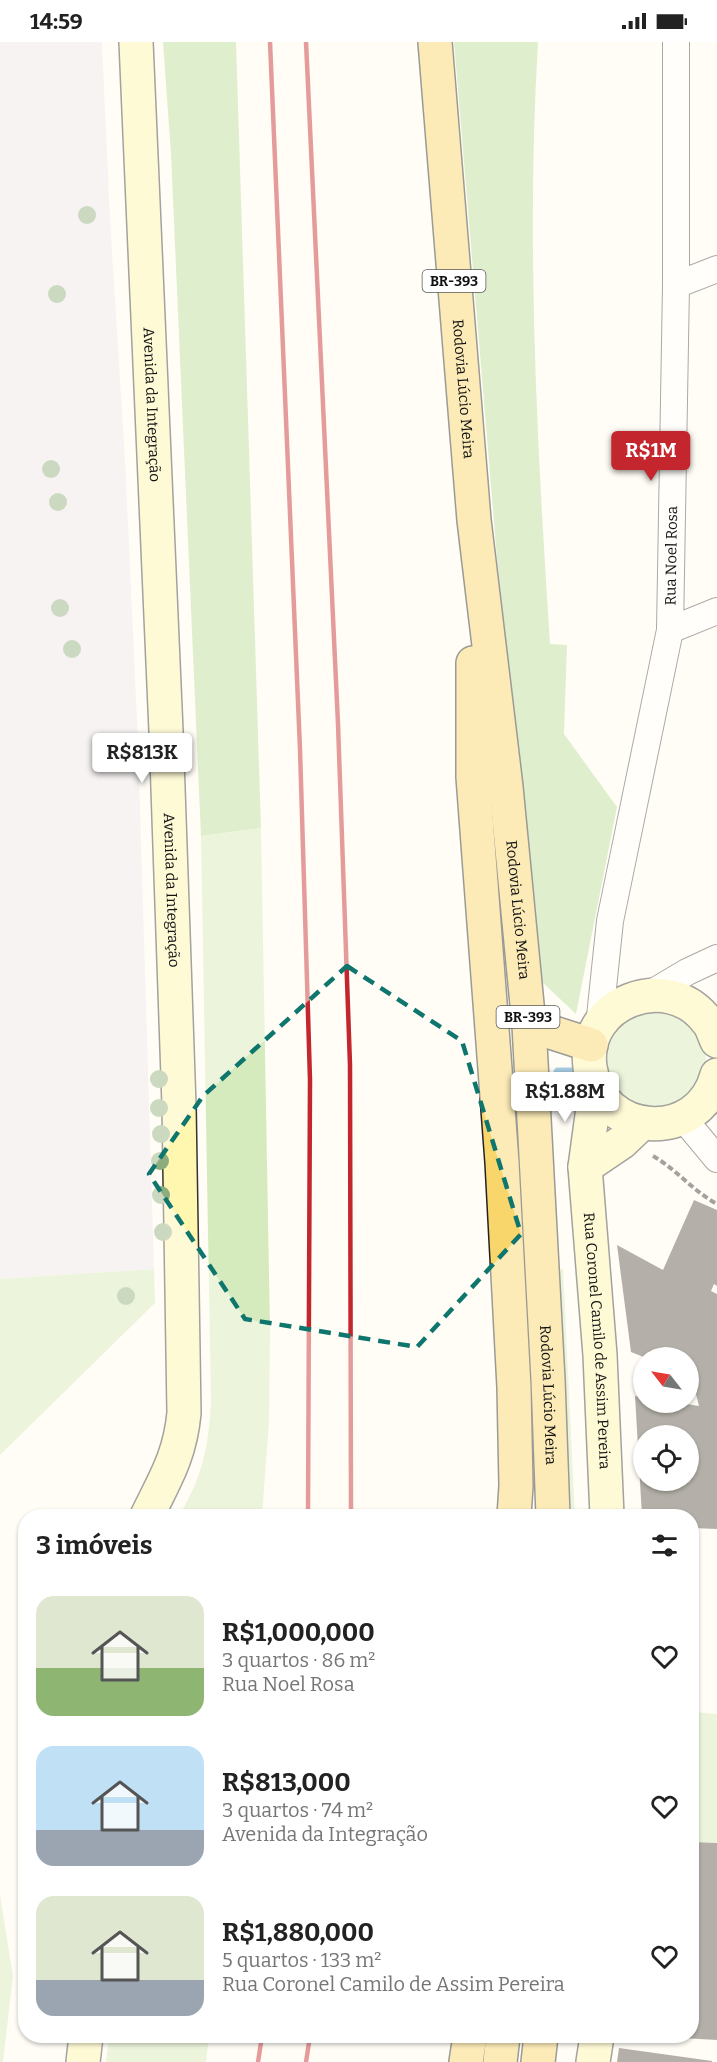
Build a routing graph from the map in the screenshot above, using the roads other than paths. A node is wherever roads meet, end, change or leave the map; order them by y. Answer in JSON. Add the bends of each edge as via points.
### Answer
{"nodes":[{"id":1,"x":435,"y":42,"type":"edge"},
{"id":2,"x":676,"y":42,"type":"edge"},
{"id":3,"x":135,"y":46,"type":"edge"},
{"id":4,"x":717,"y":269,"type":"edge"},
{"id":5,"x":676,"y":285,"type":"junction"},
{"id":6,"x":474,"y":520,"type":"junction"},
{"id":7,"x":717,"y":611,"type":"edge"},
{"id":8,"x":670,"y":630,"type":"junction"},
{"id":9,"x":610,"y":921,"type":"junction"},
{"id":10,"x":717,"y":958,"type":"edge"},
{"id":11,"x":640,"y":997,"type":"junction"},
{"id":12,"x":529,"y":1025,"type":"junction"},
{"id":13,"x":595,"y":1036,"type":"junction"},
{"id":14,"x":717,"y":1041,"type":"edge"},
{"id":15,"x":717,"y":1075,"type":"edge"},
{"id":16,"x":596,"y":1086,"type":"junction"},
{"id":17,"x":683,"y":1118,"type":"junction"},
{"id":18,"x":645,"y":1138,"type":"junction"},
{"id":19,"x":717,"y":1159,"type":"edge"},
{"id":20,"x":585,"y":1167,"type":"junction"},
{"id":21,"x":516,"y":1506,"type":"edge"},
{"id":22,"x":150,"y":1509,"type":"edge"},
{"id":23,"x":553,"y":1509,"type":"edge"},
{"id":24,"x":607,"y":1509,"type":"edge"},
{"id":25,"x":85,"y":2043,"type":"edge"},
{"id":26,"x":469,"y":2043,"type":"edge"},
{"id":27,"x":502,"y":2043,"type":"edge"},
{"id":28,"x":540,"y":2043,"type":"edge"},
{"id":29,"x":596,"y":2043,"type":"edge"},
{"id":30,"x":83,"y":2062,"type":"edge"},
{"id":31,"x":466,"y":2062,"type":"edge"},
{"id":32,"x":500,"y":2062,"type":"edge"},
{"id":33,"x":538,"y":2062,"type":"edge"},
{"id":34,"x":593,"y":2062,"type":"edge"}],
"edges":[{"from":1,"to":6,"type":"main road","name":"Rodovia Lúcio Meira","number":"BR-393"},
{"from":2,"to":5,"type":"street","name":"Rua Noel Rosa"},
{"from":3,"to":22,"type":"street","name":"Avenida da Integração","via":[[166,731],[179,1106],[183,1413],[176,1457]]},
{"from":4,"to":5,"type":"street"},
{"from":5,"to":8,"type":"street","name":"Rua Noel Rosa"},
{"from":6,"to":12,"type":"main road","name":"Rodovia Lúcio Meira","number":"BR-393"},
{"from":6,"to":21,"type":"main road","name":"Rodovia Lúcio Meira","number":"BR-393","via":[[473,777],[502,1162]]},
{"from":7,"to":8,"type":"street"},
{"from":8,"to":9,"type":"street","name":"Rua Noel Rosa"},
{"from":9,"to":11,"type":"street","name":"Rua Noel Rosa","via":[[622,979]]},
{"from":9,"to":13,"type":"street","name":"Rua Noel Rosa"},
{"from":10,"to":11,"type":"street"},
{"from":11,"to":13,"type":"street","via":[[612,1010]]},
{"from":11,"to":14,"type":"street","via":[[672,996],[692,1006],[708,1022]]},
{"from":12,"to":13,"type":"main road"},
{"from":12,"to":23,"type":"main road","name":"Rodovia Lúcio Meira","number":"BR-393"},
{"from":13,"to":16,"type":"street","via":[[590,1066]]},
{"from":15,"to":17,"type":"street","via":[[701,1105]]},
{"from":16,"to":18,"type":"street","via":[[607,1103]]},
{"from":16,"to":20,"type":"street","name":"Rua Coronel Camilo de Assim Pereira"},
{"from":17,"to":18,"type":"street","via":[[663,1124]]},
{"from":17,"to":19,"type":"street"},
{"from":18,"to":20,"type":"street","via":[[622,1142]]},
{"from":20,"to":24,"type":"street","name":"Rua Coronel Camilo de Assim Pereira","via":[[600,1355]]},
{"from":25,"to":30,"type":"street"},
{"from":26,"to":31,"type":"main road"},
{"from":27,"to":32,"type":"main road"},
{"from":28,"to":33,"type":"main road"},
{"from":29,"to":34,"type":"street"}]}
